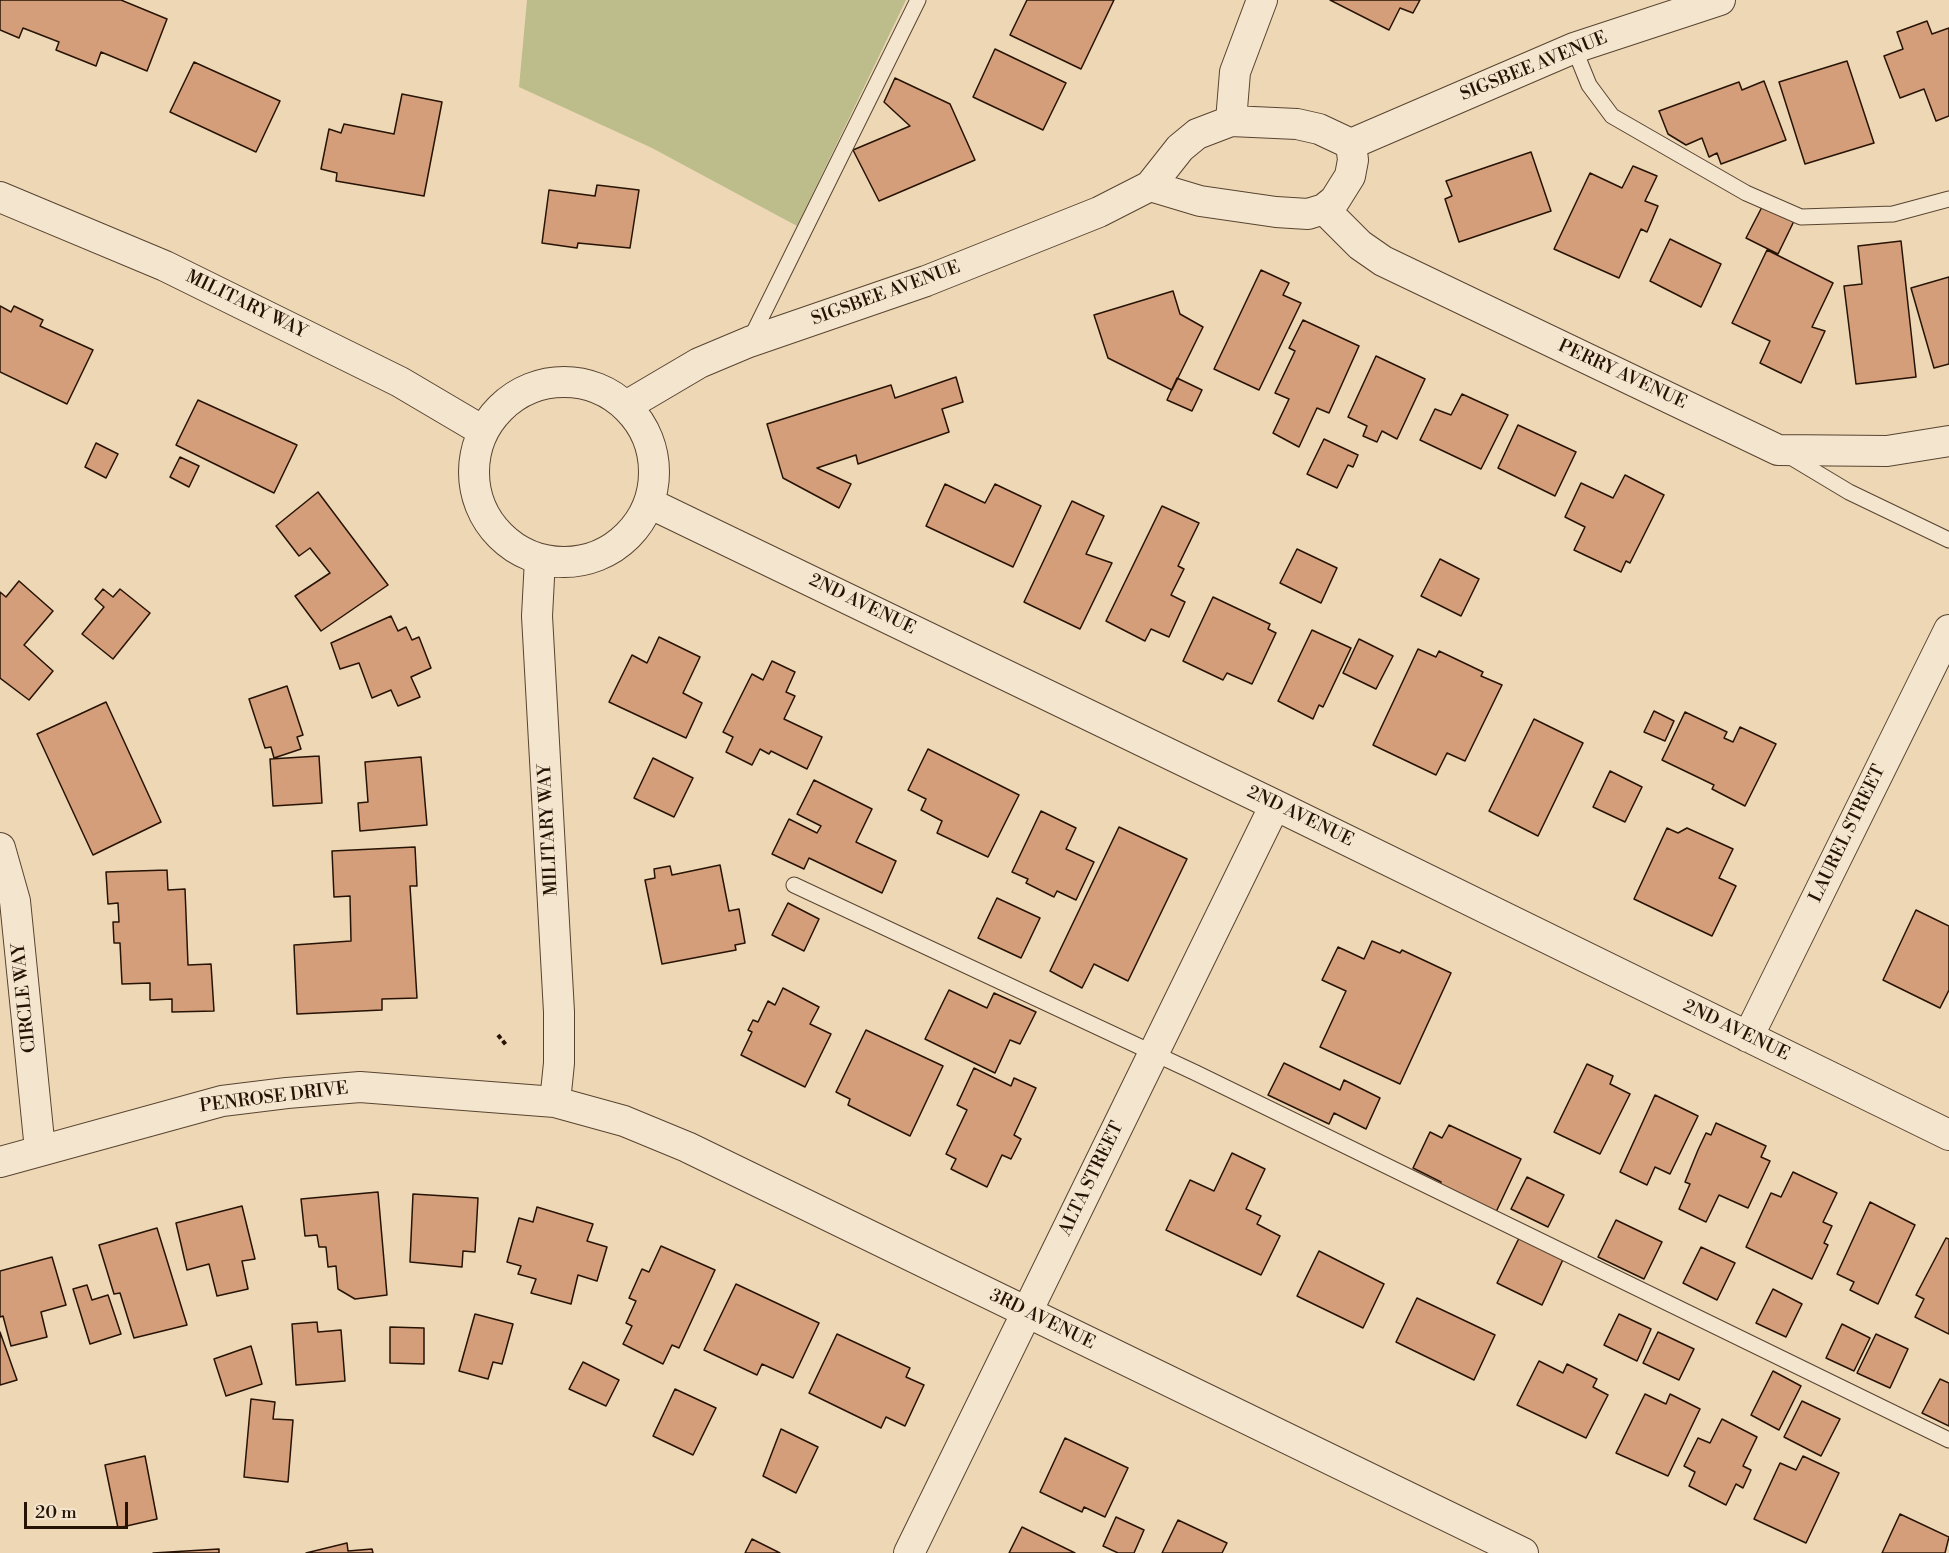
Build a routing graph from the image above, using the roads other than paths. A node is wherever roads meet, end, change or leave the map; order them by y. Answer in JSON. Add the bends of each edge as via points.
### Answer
{"nodes":[{"id":1,"x":918,"y":0,"type":"edge"},
{"id":2,"x":1262,"y":0,"type":"edge"},
{"id":3,"x":1720,"y":0,"type":"edge"},
{"id":4,"x":1574,"y":48,"type":"junction"},
{"id":5,"x":1231,"y":121,"type":"junction"},
{"id":6,"x":1350,"y":144,"type":"junction"},
{"id":7,"x":1150,"y":186,"type":"junction"},
{"id":8,"x":0,"y":197,"type":"edge"},
{"id":9,"x":1949,"y":199,"type":"edge"},
{"id":10,"x":1324,"y":209,"type":"junction"},
{"id":11,"x":749,"y":342,"type":"junction"},
{"id":12,"x":626,"y":406,"type":"junction"},
{"id":13,"x":483,"y":431,"type":"junction"},
{"id":14,"x":1949,"y":441,"type":"edge"},
{"id":15,"x":1778,"y":450,"type":"junction"},
{"id":16,"x":649,"y":503,"type":"junction"},
{"id":17,"x":1949,"y":540,"type":"edge"},
{"id":18,"x":540,"y":559,"type":"junction"},
{"id":19,"x":1949,"y":630,"type":"edge"},
{"id":20,"x":1275,"y":805,"type":"junction"},
{"id":21,"x":0,"y":848,"type":"edge"},
{"id":22,"x":794,"y":885,"type":"dead end"},
{"id":23,"x":1748,"y":1037,"type":"junction"},
{"id":24,"x":1154,"y":1054,"type":"junction"},
{"id":25,"x":555,"y":1102,"type":"junction"},
{"id":26,"x":1949,"y":1135,"type":"edge"},
{"id":27,"x":40,"y":1150,"type":"junction"},
{"id":28,"x":0,"y":1162,"type":"edge"},
{"id":29,"x":1027,"y":1312,"type":"junction"},
{"id":30,"x":1949,"y":1440,"type":"edge"},
{"id":31,"x":909,"y":1553,"type":"edge"},
{"id":32,"x":1523,"y":1553,"type":"edge"}],
"edges":[{"from":1,"to":11,"type":"lane"},
{"from":2,"to":5,"type":"street","via":[[1235,72]]},
{"from":3,"to":4,"type":"street","name":"SIGSBEE AVENUE"},
{"from":4,"to":6,"type":"street","name":"SIGSBEE AVENUE"},
{"from":4,"to":9,"type":"lane","via":[[1589,85],[1612,116],[1746,193],[1801,217],[1893,214]]},
{"from":5,"to":6,"type":"street","name":"SIGSBEE AVENUE","via":[[1297,124],[1319,129]]},
{"from":5,"to":7,"type":"street","name":"SIGSBEE AVENUE","via":[[1197,134],[1180,148]]},
{"from":6,"to":10,"type":"street","via":[[1350,176],[1335,200]]},
{"from":7,"to":10,"type":"street","via":[[1200,201],[1276,212],[1308,214]]},
{"from":7,"to":11,"type":"street","name":"SIGSBEE AVENUE","via":[[1099,212],[926,281]]},
{"from":8,"to":13,"type":"street","name":"MILITARY WAY","via":[[176,271],[365,364]]},
{"from":10,"to":15,"type":"street","name":"PERRY AVENUE","via":[[1353,239],[1383,261]]},
{"from":11,"to":12,"type":"street","name":"SIGSBEE AVENUE","via":[[699,363]]},
{"from":12,"to":13,"type":"street","via":[[594,387],[576,382],[548,383],[522,392],[499,408]]},
{"from":12,"to":16,"type":"street","via":[[642,427],[652,451],[654,477]]},
{"from":13,"to":18,"type":"street","via":[[474,461],[476,493],[484,512],[512,545]]},
{"from":14,"to":15,"type":"street","name":"PERRY AVENUE","via":[[1887,451]]},
{"from":15,"to":17,"type":"lane","via":[[1849,492]]},
{"from":16,"to":18,"type":"street","via":[[624,539],[599,555],[570,562]]},
{"from":16,"to":20,"type":"street","name":"2ND AVENUE"},
{"from":18,"to":25,"type":"street","name":"MILITARY WAY","via":[[537,616],[559,1012]]},
{"from":19,"to":23,"type":"street","name":"LAUREL STREET"},
{"from":20,"to":23,"type":"street","name":"2ND AVENUE"},
{"from":20,"to":24,"type":"street","name":"ALTA STREET"},
{"from":21,"to":27,"type":"street","name":"CIRCLE WAY","via":[[15,901]]},
{"from":22,"to":24,"type":"lane"},
{"from":23,"to":26,"type":"street","name":"2ND AVENUE"},
{"from":24,"to":29,"type":"street","name":"ALTA STREET"},
{"from":24,"to":30,"type":"lane"},
{"from":25,"to":27,"type":"street","name":"PENROSE DRIVE","via":[[360,1087],[287,1093],[222,1101]]},
{"from":25,"to":29,"type":"street","name":"3RD AVENUE","via":[[624,1121],[687,1148]]},
{"from":27,"to":28,"type":"street","name":"PENROSE DRIVE"},
{"from":29,"to":31,"type":"street","name":"ALTA STREET"},
{"from":29,"to":32,"type":"street","name":"3RD AVENUE"}]}
